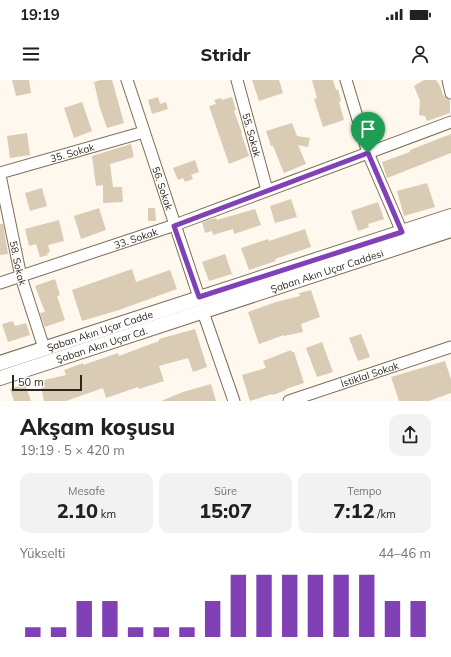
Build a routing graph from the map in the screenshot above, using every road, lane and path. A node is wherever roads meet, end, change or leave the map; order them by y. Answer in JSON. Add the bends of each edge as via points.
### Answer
{"nodes":[{"id":1,"x":127,"y":80,"type":"edge"},
{"id":2,"x":237,"y":80,"type":"edge"},
{"id":3,"x":346,"y":80,"type":"edge"},
{"id":4,"x":448,"y":80,"type":"edge"},
{"id":5,"x":451,"y":94,"type":"edge"},
{"id":6,"x":451,"y":122,"type":"edge"},
{"id":7,"x":144,"y":132,"type":"junction"},
{"id":8,"x":368,"y":153,"type":"junction"},
{"id":9,"x":0,"y":174,"type":"edge"},
{"id":10,"x":267,"y":190,"type":"junction"},
{"id":11,"x":451,"y":216,"type":"edge"},
{"id":12,"x":174,"y":226,"type":"junction"},
{"id":13,"x":451,"y":230,"type":"edge"},
{"id":14,"x":402,"y":232,"type":"junction"},
{"id":15,"x":21,"y":277,"type":"junction"},
{"id":16,"x":0,"y":283,"type":"edge"},
{"id":17,"x":199,"y":297,"type":"junction"},
{"id":18,"x":203,"y":312,"type":"junction"},
{"id":19,"x":451,"y":347,"type":"edge"},
{"id":20,"x":44,"y":348,"type":"junction"},
{"id":21,"x":0,"y":363,"type":"edge"},
{"id":22,"x":0,"y":378,"type":"edge"},
{"id":23,"x":296,"y":400,"type":"edge"},
{"id":24,"x":234,"y":401,"type":"edge"}],
"edges":[{"from":1,"to":7,"type":"street","name":"56. Sokak"},
{"from":2,"to":10,"type":"street","name":"55. Sokak"},
{"from":3,"to":8,"type":"street"},
{"from":4,"to":5,"type":"street"},
{"from":6,"to":8,"type":"street","name":"33. Sokak"},
{"from":7,"to":9,"type":"street","name":"35. Sokak"},
{"from":7,"to":12,"type":"street","name":"56. Sokak"},
{"from":8,"to":10,"type":"street","name":"33. Sokak"},
{"from":8,"to":14,"type":"street"},
{"from":9,"to":15,"type":"street","name":"58. Sokak"},
{"from":10,"to":12,"type":"street","name":"33. Sokak"},
{"from":11,"to":14,"type":"main road","name":"Şaban Akın Uçar Caddesi"},
{"from":12,"to":15,"type":"street","name":"33. Sokak"},
{"from":12,"to":17,"type":"street","name":"56. Sokak"},
{"from":13,"to":18,"type":"main road","name":"Şaban Akın Uçar Caddesi"},
{"from":14,"to":17,"type":"main road","name":"Şaban Akın Uçar Caddesi"},
{"from":15,"to":16,"type":"street","name":"33. Sokak"},
{"from":15,"to":20,"type":"street","name":"58. Sokak"},
{"from":17,"to":18,"type":"main road"},
{"from":17,"to":20,"type":"main road","name":"Şaban Akın Uçar Cadde"},
{"from":18,"to":22,"type":"main road","name":"Şaban Akın Uçar Cd."},
{"from":18,"to":24,"type":"street"},
{"from":19,"to":23,"type":"street","name":"İstiklal Sokak"},
{"from":20,"to":21,"type":"main road","name":"Şaban Akın Uçar Cadde"}]}
